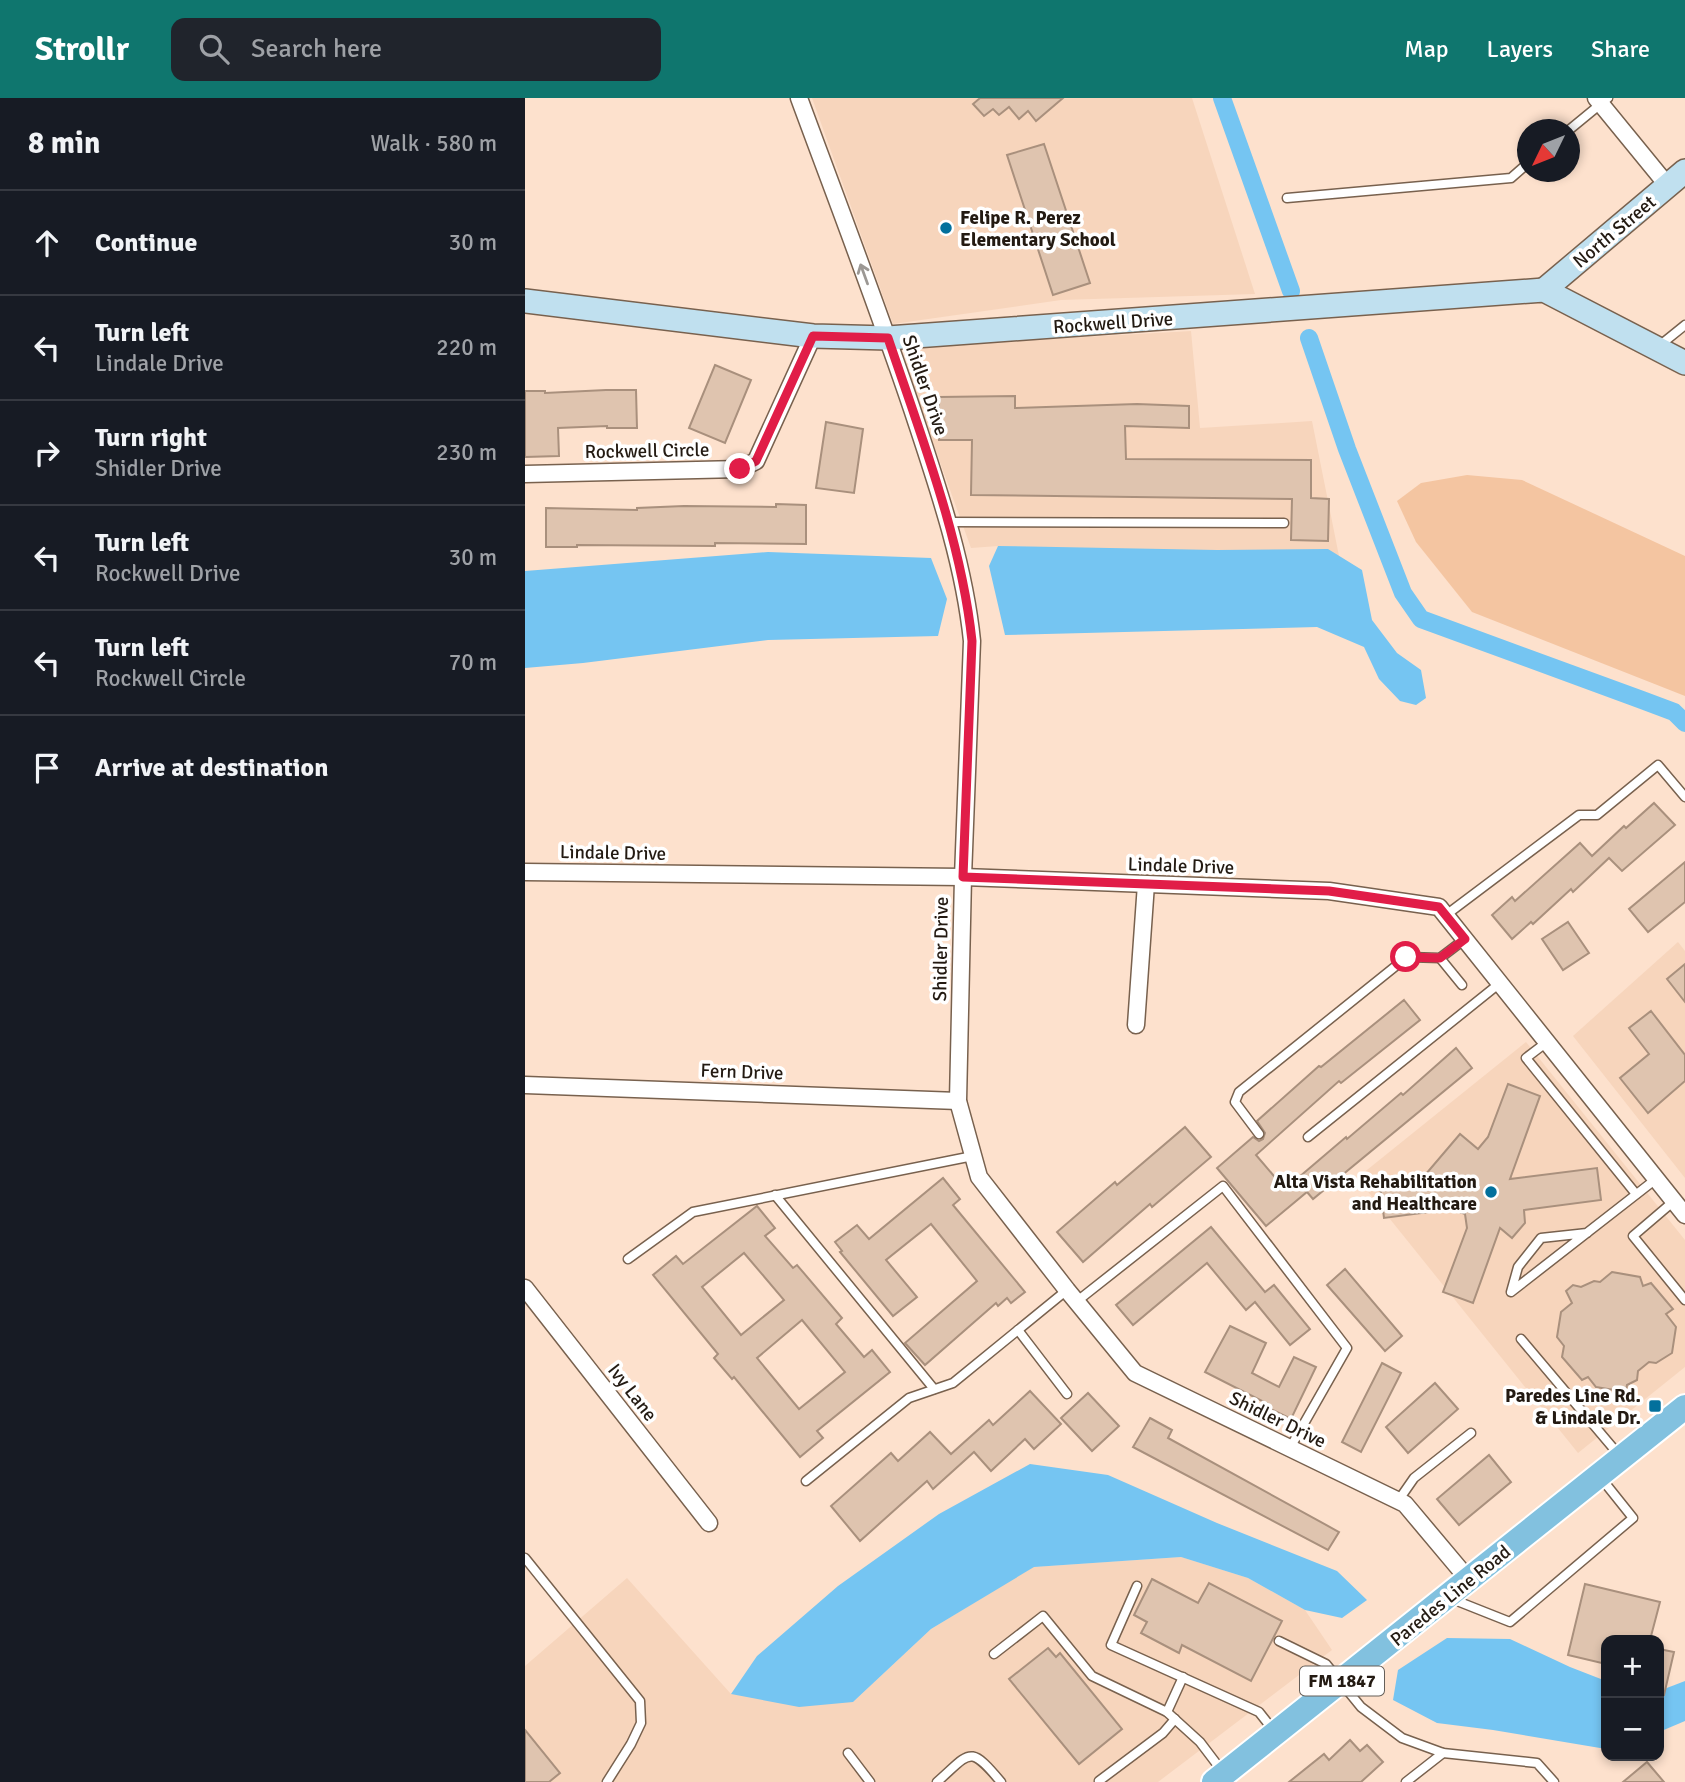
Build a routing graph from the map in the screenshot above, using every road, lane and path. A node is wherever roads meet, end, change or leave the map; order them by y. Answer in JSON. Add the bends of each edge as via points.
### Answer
{"nodes":[{"id":1,"x":799,"y":98,"type":"edge"},
{"id":2,"x":1602,"y":100,"type":"edge"},
{"id":3,"x":1580,"y":121,"type":"edge"},
{"id":4,"x":1517,"y":173,"type":"edge"},
{"id":5,"x":1676,"y":178,"type":"edge"},
{"id":6,"x":1287,"y":198,"type":"dead end"},
{"id":7,"x":1544,"y":290,"type":"junction"},
{"id":8,"x":525,"y":301,"type":"edge"},
{"id":9,"x":1685,"y":325,"type":"edge"},
{"id":10,"x":813,"y":336,"type":"junction"},
{"id":11,"x":888,"y":338,"type":"junction"},
{"id":12,"x":1657,"y":348,"type":"junction"},
{"id":13,"x":1685,"y":363,"type":"edge"},
{"id":14,"x":525,"y":474,"type":"edge"},
{"id":15,"x":947,"y":522,"type":"junction"},
{"id":16,"x":1284,"y":523,"type":"dead end"},
{"id":17,"x":1685,"y":797,"type":"edge"},
{"id":18,"x":525,"y":872,"type":"edge"},
{"id":19,"x":963,"y":877,"type":"junction"},
{"id":20,"x":1146,"y":884,"type":"junction"},
{"id":21,"x":1445,"y":915,"type":"junction"},
{"id":22,"x":1465,"y":939,"type":"junction"},
{"id":23,"x":1440,"y":958,"type":"junction"},
{"id":24,"x":1500,"y":983,"type":"junction"},
{"id":25,"x":1462,"y":985,"type":"dead end"},
{"id":26,"x":1136,"y":1025,"type":"dead end"},
{"id":27,"x":1547,"y":1042,"type":"junction"},
{"id":28,"x":525,"y":1085,"type":"edge"},
{"id":29,"x":958,"y":1101,"type":"junction"},
{"id":30,"x":1259,"y":1134,"type":"dead end"},
{"id":31,"x":1308,"y":1137,"type":"dead end"},
{"id":32,"x":973,"y":1156,"type":"junction"},
{"id":33,"x":1656,"y":1179,"type":"junction"},
{"id":34,"x":1636,"y":1194,"type":"junction"},
{"id":35,"x":775,"y":1195,"type":"junction"},
{"id":36,"x":1674,"y":1201,"type":"junction"},
{"id":37,"x":1685,"y":1215,"type":"edge"},
{"id":38,"x":1587,"y":1233,"type":"junction"},
{"id":39,"x":628,"y":1259,"type":"dead end"},
{"id":40,"x":525,"y":1288,"type":"edge"},
{"id":41,"x":1071,"y":1296,"type":"junction"},
{"id":42,"x":1685,"y":1300,"type":"edge"},
{"id":43,"x":1018,"y":1330,"type":"junction"},
{"id":44,"x":1521,"y":1339,"type":"dead end"},
{"id":45,"x":934,"y":1389,"type":"junction"},
{"id":46,"x":1067,"y":1394,"type":"dead end"},
{"id":47,"x":1685,"y":1407,"type":"edge"},
{"id":48,"x":1471,"y":1433,"type":"dead end"},
{"id":49,"x":1290,"y":1448,"type":"junction"},
{"id":50,"x":1621,"y":1458,"type":"junction"},
{"id":51,"x":1600,"y":1476,"type":"junction"},
{"id":52,"x":806,"y":1481,"type":"dead end"},
{"id":53,"x":1398,"y":1501,"type":"junction"},
{"id":54,"x":709,"y":1522,"type":"dead end"},
{"id":55,"x":525,"y":1558,"type":"edge"},
{"id":56,"x":1468,"y":1578,"type":"junction"},
{"id":57,"x":1137,"y":1586,"type":"dead end"},
{"id":58,"x":1446,"y":1597,"type":"junction"},
{"id":59,"x":1279,"y":1641,"type":"dead end"},
{"id":60,"x":994,"y":1654,"type":"dead end"},
{"id":61,"x":1183,"y":1678,"type":"junction"},
{"id":62,"x":1341,"y":1681,"type":"junction"},
{"id":63,"x":1167,"y":1712,"type":"junction"},
{"id":64,"x":1175,"y":1719,"type":"junction"},
{"id":65,"x":1275,"y":1733,"type":"junction"},
{"id":66,"x":848,"y":1753,"type":"dead end"},
{"id":67,"x":1443,"y":1753,"type":"junction"},
{"id":68,"x":1219,"y":1778,"type":"edge"},
{"id":69,"x":1099,"y":1781,"type":"edge"},
{"id":70,"x":607,"y":1782,"type":"edge"},
{"id":71,"x":870,"y":1782,"type":"edge"},
{"id":72,"x":937,"y":1782,"type":"edge"},
{"id":73,"x":1001,"y":1782,"type":"edge"},
{"id":74,"x":1406,"y":1782,"type":"edge"},
{"id":75,"x":1553,"y":1782,"type":"edge"}],
"edges":[{"from":11,"to":1,"type":"street","name":"Shidler Drive","one_way":true},
{"from":2,"to":3,"type":"lane"},
{"from":2,"to":5,"type":"street"},
{"from":4,"to":6,"type":"lane","via":[[1511,178]]},
{"from":5,"to":7,"type":"street","name":"North Street"},
{"from":7,"to":11,"type":"street","name":"Rockwell Drive"},
{"from":7,"to":12,"type":"street"},
{"from":8,"to":10,"type":"street","name":"Rockwell Drive"},
{"from":9,"to":12,"type":"lane"},
{"from":10,"to":11,"type":"street","name":"Rockwell Drive"},
{"from":10,"to":14,"type":"street","name":"Rockwell Circle","via":[[756,461],[740,469]]},
{"from":11,"to":15,"type":"street","name":"Shidler Drive"},
{"from":12,"to":13,"type":"street"},
{"from":15,"to":16,"type":"lane"},
{"from":15,"to":19,"type":"street","name":"Shidler Drive","via":[[968,602],[972,641]]},
{"from":17,"to":21,"type":"lane","via":[[1658,765],[1597,815],[1579,815]]},
{"from":18,"to":19,"type":"street","name":"Lindale Drive"},
{"from":19,"to":20,"type":"street","name":"Lindale Drive"},
{"from":19,"to":29,"type":"street","name":"Shidler Drive"},
{"from":20,"to":21,"type":"street","name":"Lindale Drive","via":[[1329,891],[1439,907]]},
{"from":20,"to":26,"type":"street"},
{"from":21,"to":22,"type":"street","name":"Lindale Drive"},
{"from":22,"to":23,"type":"lane"},
{"from":22,"to":24,"type":"street","name":"Lindale Drive"},
{"from":23,"to":25,"type":"lane"},
{"from":23,"to":30,"type":"lane","via":[[1406,957],[1239,1092],[1235,1102]]},
{"from":24,"to":27,"type":"street","name":"Lindale Drive"},
{"from":24,"to":31,"type":"lane"},
{"from":27,"to":33,"type":"street","name":"Lindale Drive"},
{"from":27,"to":34,"type":"lane","via":[[1526,1058]]},
{"from":28,"to":29,"type":"street","name":"Fern Drive"},
{"from":29,"to":32,"type":"street","name":"Shidler Drive"},
{"from":32,"to":35,"type":"lane"},
{"from":32,"to":41,"type":"street","name":"Shidler Drive","via":[[979,1177]]},
{"from":33,"to":34,"type":"lane"},
{"from":33,"to":36,"type":"street","name":"Lindale Drive"},
{"from":34,"to":38,"type":"lane"},
{"from":35,"to":39,"type":"lane","via":[[693,1212]]},
{"from":35,"to":45,"type":"lane"},
{"from":36,"to":37,"type":"street","name":"Lindale Drive"},
{"from":36,"to":42,"type":"lane","via":[[1633,1236]]},
{"from":38,"to":38,"type":"lane","via":[[1565,1250],[1511,1292],[1518,1267],[1541,1238]]},
{"from":40,"to":54,"type":"street","name":"Ivy Lane"},
{"from":41,"to":43,"type":"lane"},
{"from":41,"to":49,"type":"street","name":"Shidler Drive","via":[[1135,1373]]},
{"from":41,"to":49,"type":"lane","via":[[1223,1186],[1347,1348]]},
{"from":43,"to":45,"type":"lane","via":[[953,1383]]},
{"from":43,"to":46,"type":"lane"},
{"from":44,"to":50,"type":"lane"},
{"from":45,"to":52,"type":"lane","via":[[909,1398]]},
{"from":47,"to":50,"type":"main road","name":"Paredes Line Road","number":"FM 1847"},
{"from":48,"to":53,"type":"lane","via":[[1414,1478]]},
{"from":49,"to":53,"type":"street","name":"Shidler Drive"},
{"from":50,"to":51,"type":"main road","name":"Paredes Line Road","number":"FM 1847"},
{"from":51,"to":56,"type":"main road","name":"Paredes Line Road","number":"FM 1847"},
{"from":51,"to":58,"type":"lane","via":[[1633,1518],[1510,1622]]},
{"from":53,"to":56,"type":"street","name":"Shidler Drive"},
{"from":55,"to":70,"type":"lane","via":[[640,1701],[641,1723]]},
{"from":56,"to":58,"type":"main road","name":"Paredes Line Road","number":"FM 1847"},
{"from":57,"to":61,"type":"lane","via":[[1111,1644]]},
{"from":58,"to":62,"type":"main road","name":"Paredes Line Road","number":"FM 1847"},
{"from":59,"to":62,"type":"lane","via":[[1326,1664]]},
{"from":60,"to":63,"type":"lane","via":[[1043,1615],[1092,1676]]},
{"from":61,"to":63,"type":"lane"},
{"from":61,"to":65,"type":"lane","via":[[1259,1712]]},
{"from":62,"to":65,"type":"main road","name":"Paredes Line Road","number":"FM 1847"},
{"from":62,"to":67,"type":"lane","via":[[1361,1707],[1402,1738]]},
{"from":63,"to":64,"type":"lane"},
{"from":64,"to":68,"type":"lane","via":[[1200,1742]]},
{"from":64,"to":69,"type":"lane"},
{"from":65,"to":68,"type":"main road","name":"Paredes Line Road","number":"FM 1847"},
{"from":66,"to":71,"type":"lane"},
{"from":67,"to":74,"type":"lane"},
{"from":67,"to":75,"type":"lane","via":[[1537,1763]]},
{"from":72,"to":73,"type":"lane","via":[[966,1756],[975,1755]]}]}
